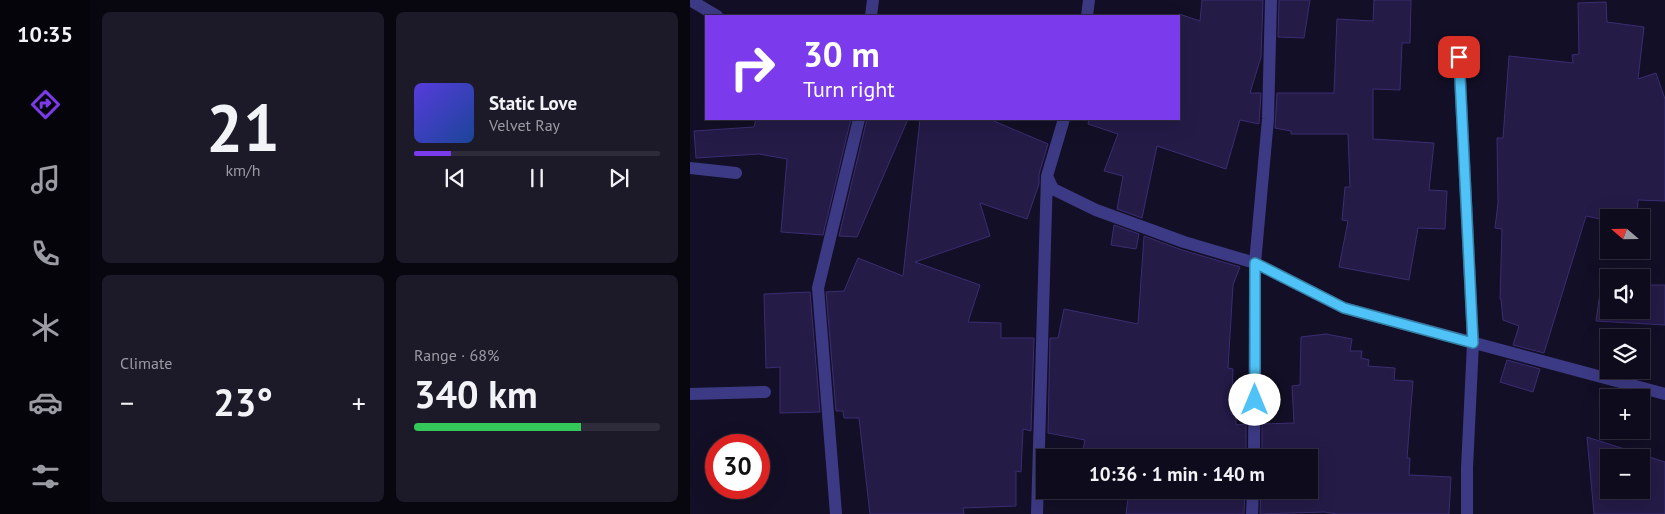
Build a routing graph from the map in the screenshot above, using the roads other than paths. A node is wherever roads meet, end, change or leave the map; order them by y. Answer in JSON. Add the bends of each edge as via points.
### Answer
{"nodes":[{"id":1,"x":690,"y":0,"type":"edge"},
{"id":2,"x":873,"y":0,"type":"edge"},
{"id":3,"x":1089,"y":0,"type":"edge"},
{"id":4,"x":1271,"y":0,"type":"edge"},
{"id":5,"x":715,"y":15,"type":"edge"},
{"id":6,"x":872,"y":15,"type":"edge"},
{"id":7,"x":1087,"y":15,"type":"edge"},
{"id":8,"x":1459,"y":57,"type":"dead end"},
{"id":9,"x":859,"y":120,"type":"edge"},
{"id":10,"x":1064,"y":120,"type":"edge"},
{"id":11,"x":690,"y":168,"type":"edge"},
{"id":12,"x":736,"y":173,"type":"dead end"},
{"id":13,"x":1047,"y":176,"type":"junction"},
{"id":14,"x":1255,"y":263,"type":"junction"},
{"id":15,"x":1473,"y":343,"type":"junction"},
{"id":16,"x":764,"y":392,"type":"dead end"},
{"id":17,"x":690,"y":394,"type":"edge"},
{"id":18,"x":1665,"y":394,"type":"edge"},
{"id":19,"x":1254,"y":449,"type":"edge"},
{"id":20,"x":1253,"y":499,"type":"edge"},
{"id":21,"x":836,"y":514,"type":"edge"},
{"id":22,"x":1037,"y":514,"type":"edge"},
{"id":23,"x":1252,"y":514,"type":"edge"},
{"id":24,"x":1466,"y":514,"type":"edge"}],
"edges":[{"from":1,"to":5,"type":"street"},
{"from":2,"to":6,"type":"street"},
{"from":3,"to":7,"type":"street"},
{"from":4,"to":14,"type":"street","via":[[1268,120]]},
{"from":8,"to":15,"type":"street"},
{"from":9,"to":21,"type":"street","via":[[818,288]]},
{"from":10,"to":13,"type":"street"},
{"from":11,"to":12,"type":"street"},
{"from":13,"to":14,"type":"street","via":[[1053,189],[1096,210],[1184,242]]},
{"from":13,"to":22,"type":"street"},
{"from":14,"to":15,"type":"street","via":[[1344,308]]},
{"from":14,"to":19,"type":"street"},
{"from":15,"to":18,"type":"street"},
{"from":15,"to":24,"type":"street"},
{"from":16,"to":17,"type":"street"},
{"from":20,"to":23,"type":"street"}]}
